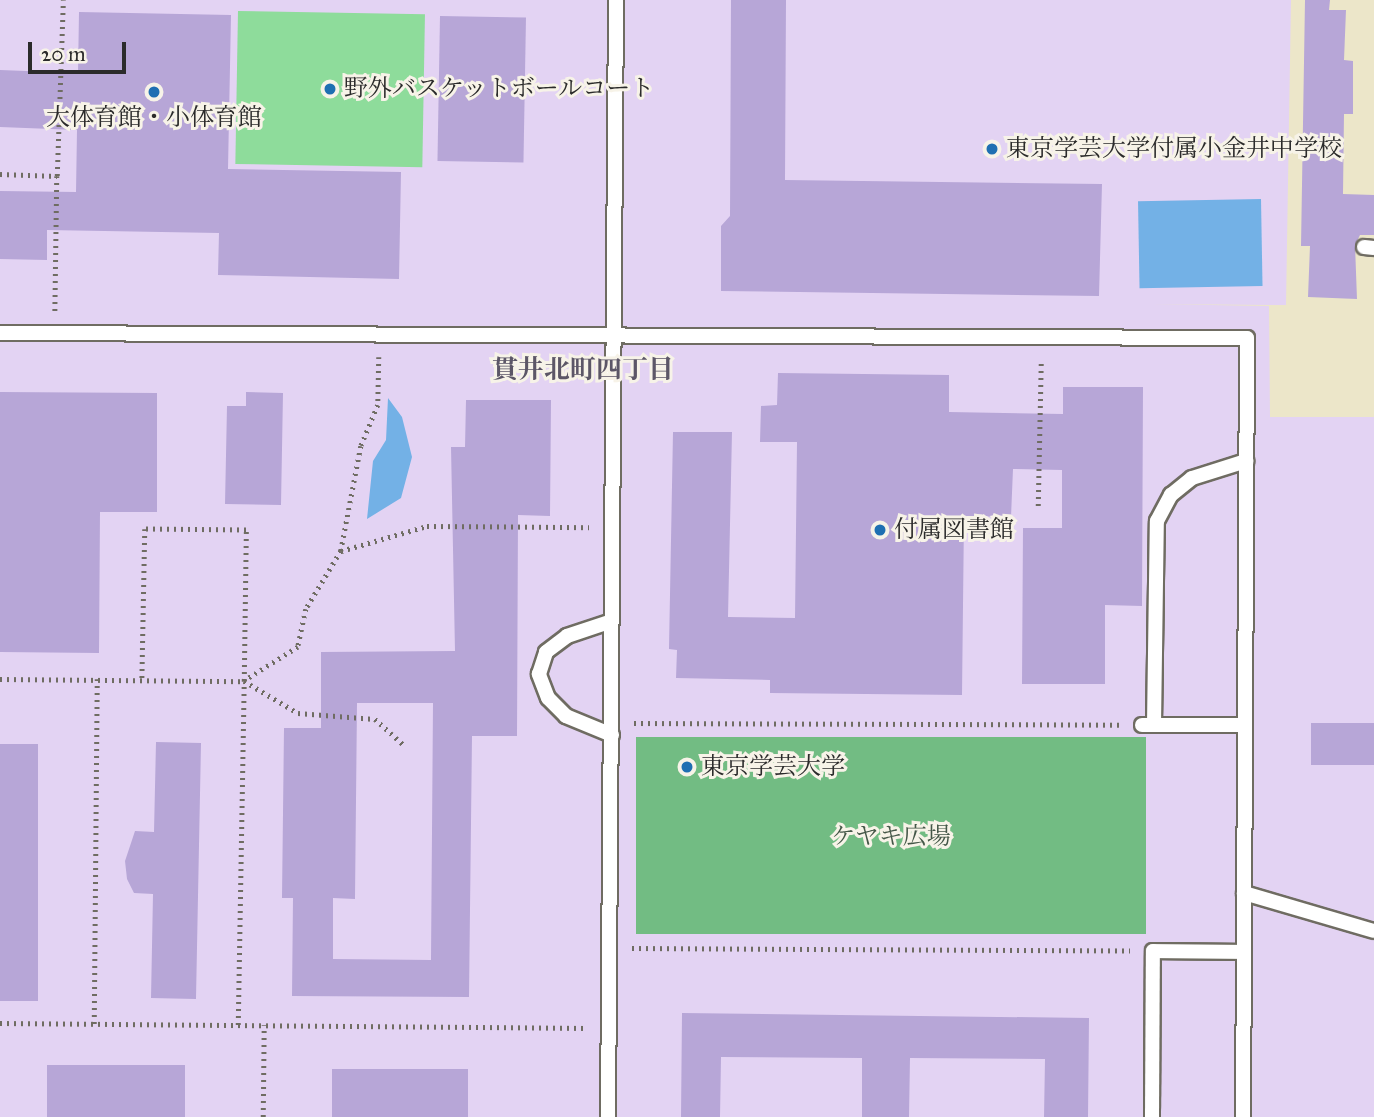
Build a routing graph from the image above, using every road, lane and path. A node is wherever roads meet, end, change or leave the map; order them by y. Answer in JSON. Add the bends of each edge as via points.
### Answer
{"nodes":[{"id":1,"x":63,"y":0,"type":"edge"},
{"id":2,"x":616,"y":0,"type":"edge"},
{"id":3,"x":0,"y":174,"type":"edge"},
{"id":4,"x":57,"y":177,"type":"junction"},
{"id":5,"x":55,"y":332,"type":"junction"},
{"id":6,"x":0,"y":333,"type":"edge"},
{"id":7,"x":379,"y":335,"type":"junction"},
{"id":8,"x":616,"y":337,"type":"junction"},
{"id":9,"x":1041,"y":338,"type":"junction"},
{"id":10,"x":1246,"y":461,"type":"junction"},
{"id":11,"x":1038,"y":506,"type":"dead end"},
{"id":12,"x":614,"y":527,"type":"junction"},
{"id":13,"x":341,"y":551,"type":"junction"},
{"id":14,"x":612,"y":621,"type":"junction"},
{"id":15,"x":0,"y":679,"type":"edge"},
{"id":16,"x":97,"y":679,"type":"junction"},
{"id":17,"x":142,"y":680,"type":"junction"},
{"id":18,"x":244,"y":681,"type":"junction"},
{"id":19,"x":1148,"y":725,"type":"junction"},
{"id":20,"x":1244,"y":725,"type":"junction"},
{"id":21,"x":612,"y":729,"type":"junction"},
{"id":22,"x":403,"y":744,"type":"dead end"},
{"id":23,"x":1244,"y":894,"type":"junction"},
{"id":24,"x":1374,"y":931,"type":"edge"},
{"id":25,"x":610,"y":948,"type":"junction"},
{"id":26,"x":1153,"y":951,"type":"junction"},
{"id":27,"x":1244,"y":951,"type":"junction"},
{"id":28,"x":0,"y":1023,"type":"edge"},
{"id":29,"x":94,"y":1024,"type":"junction"},
{"id":30,"x":237,"y":1025,"type":"junction"},
{"id":31,"x":264,"y":1025,"type":"junction"},
{"id":32,"x":609,"y":1028,"type":"junction"},
{"id":33,"x":263,"y":1117,"type":"edge"},
{"id":34,"x":608,"y":1117,"type":"edge"},
{"id":35,"x":1152,"y":1117,"type":"edge"},
{"id":36,"x":1243,"y":1117,"type":"edge"}],
"edges":[{"from":1,"to":4,"type":"path"},
{"from":2,"to":8,"type":"lane"},
{"from":3,"to":4,"type":"path"},
{"from":4,"to":5,"type":"path"},
{"from":5,"to":6,"type":"lane"},
{"from":5,"to":7,"type":"lane"},
{"from":7,"to":8,"type":"lane"},
{"from":7,"to":13,"type":"path","via":[[378,405],[361,446]]},
{"from":8,"to":9,"type":"lane"},
{"from":8,"to":12,"type":"lane"},
{"from":9,"to":10,"type":"lane","via":[[1247,338]]},
{"from":9,"to":11,"type":"path"},
{"from":10,"to":19,"type":"lane","via":[[1192,478],[1171,495],[1157,521]]},
{"from":10,"to":20,"type":"lane"},
{"from":12,"to":13,"type":"path","via":[[427,526]]},
{"from":12,"to":14,"type":"lane"},
{"from":13,"to":18,"type":"path","via":[[306,609],[298,647]]},
{"from":14,"to":21,"type":"lane"},
{"from":14,"to":21,"type":"lane","via":[[566,636],[547,652],[539,674],[548,698],[566,716]]},
{"from":15,"to":16,"type":"path"},
{"from":16,"to":17,"type":"path"},
{"from":16,"to":29,"type":"path"},
{"from":17,"to":18,"type":"path"},
{"from":17,"to":18,"type":"path","via":[[145,528],[246,530]]},
{"from":18,"to":22,"type":"path","via":[[298,713],[375,719]]},
{"from":18,"to":30,"type":"path"},
{"from":19,"to":20,"type":"lane"},
{"from":19,"to":21,"type":"path"},
{"from":20,"to":23,"type":"lane"},
{"from":21,"to":25,"type":"lane"},
{"from":23,"to":24,"type":"lane"},
{"from":23,"to":27,"type":"lane"},
{"from":25,"to":26,"type":"path"},
{"from":25,"to":32,"type":"lane"},
{"from":26,"to":27,"type":"lane"},
{"from":26,"to":35,"type":"lane"},
{"from":27,"to":36,"type":"lane"},
{"from":28,"to":29,"type":"path"},
{"from":29,"to":30,"type":"path"},
{"from":30,"to":31,"type":"path"},
{"from":31,"to":32,"type":"path"},
{"from":31,"to":33,"type":"path"},
{"from":32,"to":34,"type":"lane"}]}
